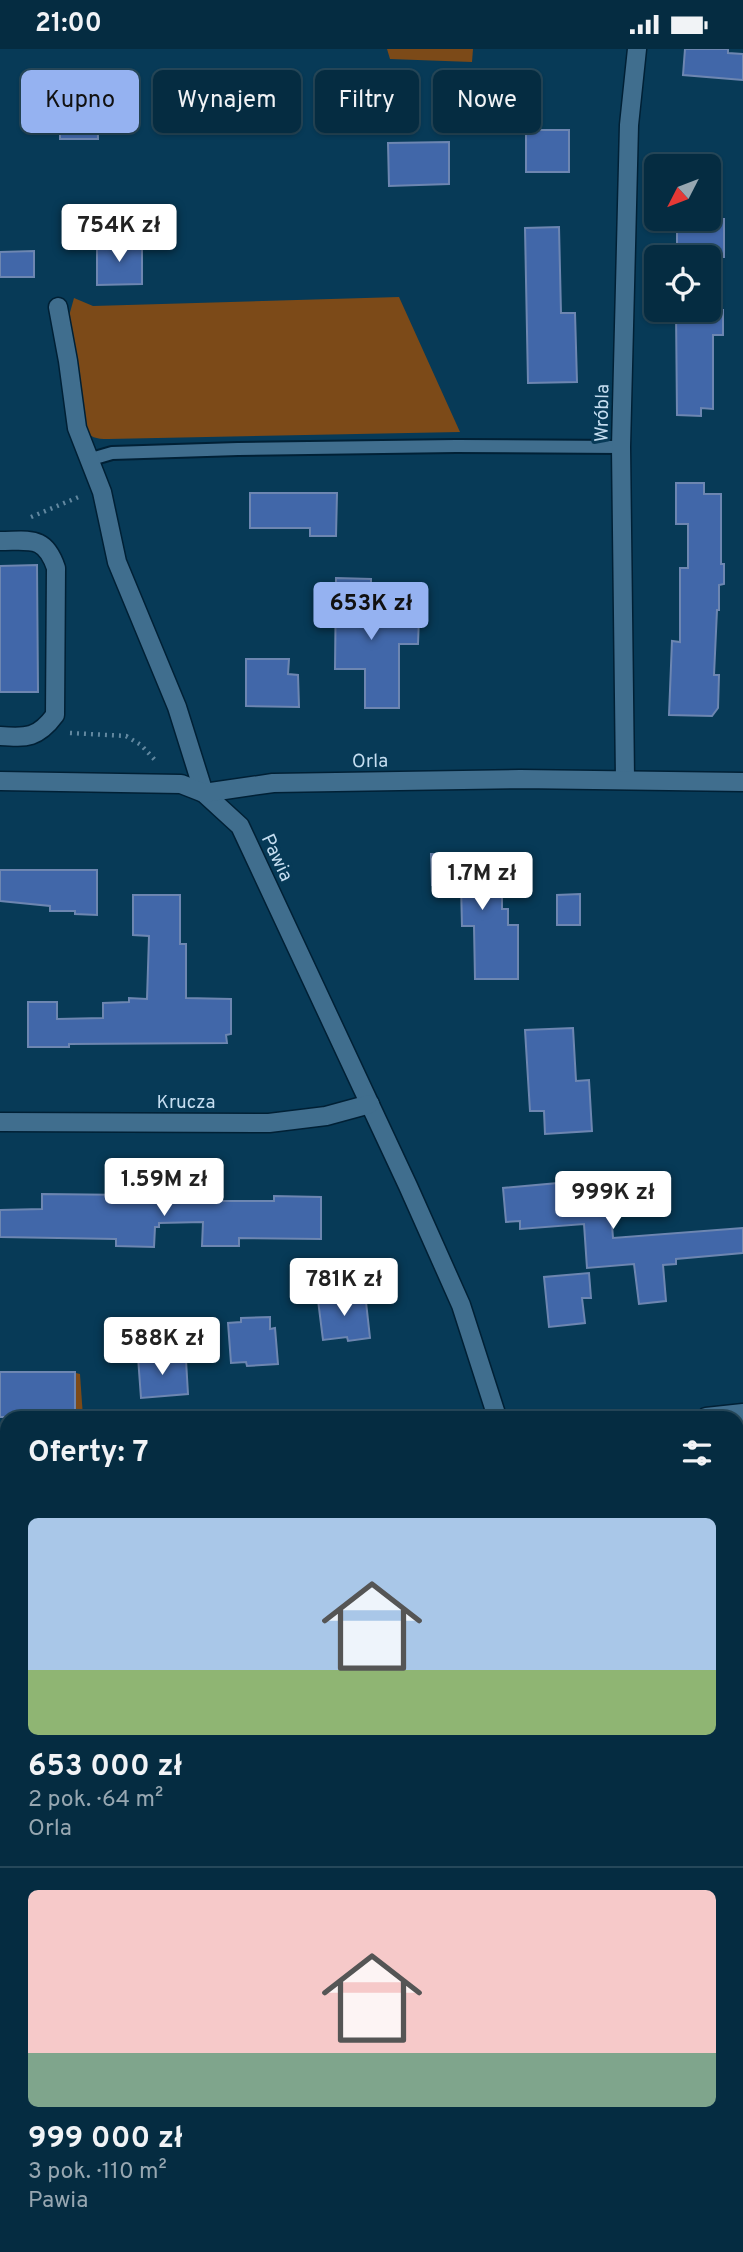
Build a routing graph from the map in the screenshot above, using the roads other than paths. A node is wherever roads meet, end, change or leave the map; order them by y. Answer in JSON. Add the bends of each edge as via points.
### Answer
{"nodes":[{"id":1,"x":637,"y":49,"type":"edge"},
{"id":2,"x":58,"y":307,"type":"dead end"},
{"id":3,"x":621,"y":447,"type":"junction"},
{"id":4,"x":88,"y":460,"type":"junction"},
{"id":5,"x":4,"y":540,"type":"edge"},
{"id":6,"x":0,"y":736,"type":"edge"},
{"id":7,"x":625,"y":779,"type":"junction"},
{"id":8,"x":0,"y":781,"type":"edge"},
{"id":9,"x":743,"y":782,"type":"edge"},
{"id":10,"x":204,"y":793,"type":"junction"},
{"id":11,"x":370,"y":1104,"type":"junction"},
{"id":12,"x":0,"y":1122,"type":"edge"},
{"id":13,"x":495,"y":1411,"type":"edge"}],
"edges":[{"from":1,"to":3,"type":"street","name":"Wróbla","via":[[629,125]]},
{"from":2,"to":4,"type":"street","name":"Pawia","via":[[77,428]]},
{"from":3,"to":4,"type":"lane","via":[[252,449],[112,453]]},
{"from":3,"to":7,"type":"street","name":"Wróbla"},
{"from":4,"to":10,"type":"street","name":"Pawia","via":[[102,492],[117,562],[177,708]]},
{"from":5,"to":6,"type":"street","via":[[36,541],[52,555],[56,568],[55,715],[36,734]]},
{"from":7,"to":9,"type":"street","name":"Orla"},
{"from":7,"to":10,"type":"street","name":"Orla","via":[[273,783]]},
{"from":8,"to":10,"type":"street","name":"Orla","via":[[181,784]]},
{"from":10,"to":11,"type":"street","name":"Pawia","via":[[240,826]]},
{"from":11,"to":12,"type":"street","name":"Krucza","via":[[326,1116],[269,1122]]},
{"from":11,"to":13,"type":"street","name":"Pawia","via":[[461,1305]]}]}
